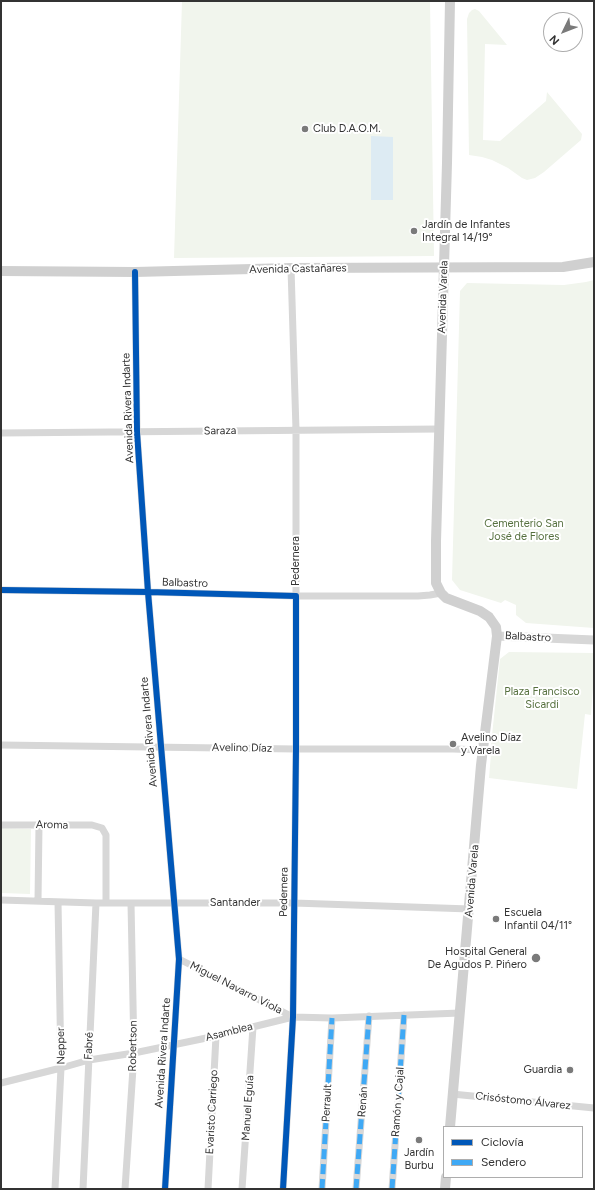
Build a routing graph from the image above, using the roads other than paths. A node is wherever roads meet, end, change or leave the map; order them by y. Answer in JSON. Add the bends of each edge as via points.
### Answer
{"nodes":[{"id":1,"x":450,"y":1,"type":"edge"},
{"id":2,"x":594,"y":262,"type":"edge"},
{"id":3,"x":291,"y":268,"type":"junction"},
{"id":4,"x":444,"y":268,"type":"junction"},
{"id":5,"x":1,"y":271,"type":"edge"},
{"id":6,"x":135,"y":272,"type":"junction"},
{"id":7,"x":439,"y":429,"type":"junction"},
{"id":8,"x":296,"y":430,"type":"junction"},
{"id":9,"x":137,"y":432,"type":"junction"},
{"id":10,"x":1,"y":433,"type":"edge"},
{"id":11,"x":1,"y":590,"type":"edge"},
{"id":12,"x":148,"y":592,"type":"junction"},
{"id":13,"x":441,"y":593,"type":"junction"},
{"id":14,"x":296,"y":596,"type":"junction"},
{"id":15,"x":497,"y":636,"type":"junction"},
{"id":16,"x":594,"y":640,"type":"edge"},
{"id":17,"x":1,"y":745,"type":"edge"},
{"id":18,"x":160,"y":747,"type":"junction"},
{"id":19,"x":296,"y":749,"type":"junction"},
{"id":20,"x":483,"y":750,"type":"junction"},
{"id":21,"x":1,"y":825,"type":"edge"},
{"id":22,"x":39,"y":825,"type":"junction"},
{"id":23,"x":1,"y":900,"type":"edge"},
{"id":24,"x":38,"y":901,"type":"junction"},
{"id":25,"x":58,"y":902,"type":"junction"},
{"id":26,"x":106,"y":902,"type":"junction"},
{"id":27,"x":96,"y":903,"type":"junction"},
{"id":28,"x":131,"y":903,"type":"junction"},
{"id":29,"x":174,"y":903,"type":"junction"},
{"id":30,"x":294,"y":903,"type":"junction"},
{"id":31,"x":470,"y":909,"type":"junction"},
{"id":32,"x":179,"y":959,"type":"junction"},
{"id":33,"x":460,"y":1013,"type":"junction"},
{"id":34,"x":404,"y":1015,"type":"junction"},
{"id":35,"x":369,"y":1016,"type":"junction"},
{"id":36,"x":293,"y":1017,"type":"junction"},
{"id":37,"x":332,"y":1018,"type":"junction"},
{"id":38,"x":253,"y":1026,"type":"junction"},
{"id":39,"x":216,"y":1036,"type":"junction"},
{"id":40,"x":174,"y":1044,"type":"junction"},
{"id":41,"x":134,"y":1053,"type":"junction"},
{"id":42,"x":89,"y":1060,"type":"junction"},
{"id":43,"x":61,"y":1068,"type":"junction"},
{"id":44,"x":1,"y":1083,"type":"edge"},
{"id":45,"x":452,"y":1094,"type":"junction"},
{"id":46,"x":594,"y":1108,"type":"edge"},
{"id":47,"x":450,"y":1126,"type":"edge"},
{"id":48,"x":446,"y":1178,"type":"edge"},
{"id":49,"x":55,"y":1189,"type":"edge"},
{"id":50,"x":83,"y":1189,"type":"edge"},
{"id":51,"x":125,"y":1189,"type":"edge"},
{"id":52,"x":165,"y":1189,"type":"edge"},
{"id":53,"x":208,"y":1189,"type":"edge"},
{"id":54,"x":242,"y":1189,"type":"edge"},
{"id":55,"x":284,"y":1189,"type":"edge"},
{"id":56,"x":322,"y":1189,"type":"edge"},
{"id":57,"x":356,"y":1189,"type":"edge"},
{"id":58,"x":392,"y":1189,"type":"edge"},
{"id":59,"x":445,"y":1189,"type":"edge"}],
"edges":[{"from":1,"to":4,"type":"main road","name":"Avenida Varela"},
{"from":2,"to":4,"type":"main road","name":"Avenida Castañares","via":[[563,267]]},
{"from":3,"to":4,"type":"main road","name":"Avenida Castañares"},
{"from":3,"to":6,"type":"main road","name":"Avenida Castañares"},
{"from":3,"to":8,"type":"street","name":"Pedernera"},
{"from":4,"to":7,"type":"main road","name":"Avenida Varela"},
{"from":5,"to":6,"type":"main road","name":"Avenida Castañares"},
{"from":6,"to":9,"type":"street","name":"Avenida Rivera Indarte"},
{"from":7,"to":8,"type":"street","name":"Saraza"},
{"from":7,"to":13,"type":"main road","name":"Avenida Varela","via":[[436,583]]},
{"from":8,"to":9,"type":"street","name":"Saraza"},
{"from":8,"to":14,"type":"street","name":"Pedernera"},
{"from":9,"to":10,"type":"street","name":"Saraza"},
{"from":9,"to":12,"type":"street","name":"Avenida Rivera Indarte"},
{"from":11,"to":12,"type":"street","name":"Balbastro"},
{"from":12,"to":14,"type":"street","name":"Balbastro"},
{"from":12,"to":18,"type":"street","name":"Avenida Rivera Indarte"},
{"from":13,"to":14,"type":"street","name":"Balbastro","via":[[418,596]]},
{"from":13,"to":15,"type":"main road","name":"Balbastro","via":[[446,598],[489,617],[496,627]]},
{"from":14,"to":19,"type":"street","name":"Pedernera"},
{"from":15,"to":16,"type":"street","name":"Balbastro"},
{"from":15,"to":20,"type":"main road","name":"Avenida Varela"},
{"from":17,"to":18,"type":"street","name":"Avelino Díaz"},
{"from":18,"to":19,"type":"street","name":"Avelino Díaz"},
{"from":18,"to":29,"type":"street","name":"Avenida Rivera Indarte"},
{"from":19,"to":20,"type":"street","name":"Avelino Díaz"},
{"from":19,"to":30,"type":"street","name":"Pedernera"},
{"from":20,"to":31,"type":"main road","name":"Avenida Varela"},
{"from":21,"to":22,"type":"street","name":"Aroma"},
{"from":22,"to":24,"type":"street"},
{"from":22,"to":26,"type":"street","name":"Aroma","via":[[102,828],[106,836]]},
{"from":23,"to":24,"type":"street","name":"Santander"},
{"from":24,"to":25,"type":"street","name":"Santander"},
{"from":25,"to":27,"type":"street","name":"Santander"},
{"from":25,"to":43,"type":"street","name":"Nepper"},
{"from":26,"to":27,"type":"street","name":"Santander"},
{"from":26,"to":28,"type":"street","name":"Santander"},
{"from":27,"to":42,"type":"street","name":"Fabré"},
{"from":28,"to":29,"type":"street","name":"Santander"},
{"from":28,"to":41,"type":"street","name":"Robertson"},
{"from":29,"to":30,"type":"street","name":"Santander"},
{"from":29,"to":32,"type":"street","name":"Avenida Rivera Indarte"},
{"from":30,"to":31,"type":"street","name":"Santander"},
{"from":30,"to":36,"type":"street","name":"Pedernera"},
{"from":31,"to":33,"type":"main road","name":"Avenida Varela"},
{"from":32,"to":36,"type":"street","name":"Miguel Navarro Viola"},
{"from":32,"to":40,"type":"street","name":"Avenida Rivera Indarte"},
{"from":33,"to":34,"type":"street","name":"Asamblea"},
{"from":33,"to":45,"type":"main road","name":"Avenida Varela"},
{"from":34,"to":35,"type":"street","name":"Asamblea"},
{"from":34,"to":58,"type":"street","name":"Ramón y Cajal"},
{"from":35,"to":37,"type":"street","name":"Asamblea"},
{"from":35,"to":57,"type":"street","name":"Renán"},
{"from":36,"to":37,"type":"street","name":"Asamblea"},
{"from":36,"to":38,"type":"street","name":"Asamblea"},
{"from":36,"to":55,"type":"street","name":"Pedernera"},
{"from":37,"to":56,"type":"street","name":"Perrault"},
{"from":38,"to":39,"type":"street","name":"Asamblea"},
{"from":38,"to":54,"type":"street","name":"Manuel Eguía"},
{"from":39,"to":40,"type":"street","name":"Asamblea"},
{"from":39,"to":53,"type":"street","name":"Evaristo Carriego"},
{"from":40,"to":41,"type":"street","name":"Asamblea"},
{"from":40,"to":52,"type":"street","name":"Avenida Rivera Indarte"},
{"from":41,"to":42,"type":"street","name":"Asamblea"},
{"from":41,"to":51,"type":"street","name":"Robertson"},
{"from":42,"to":43,"type":"street","name":"Asamblea"},
{"from":42,"to":50,"type":"street","name":"Fabré"},
{"from":43,"to":44,"type":"street","name":"Asamblea"},
{"from":43,"to":49,"type":"street","name":"Nepper"},
{"from":45,"to":46,"type":"street","name":"Crisóstomo Álvarez"},
{"from":45,"to":47,"type":"main road","name":"Avenida Varela"},
{"from":48,"to":59,"type":"main road"}]}
